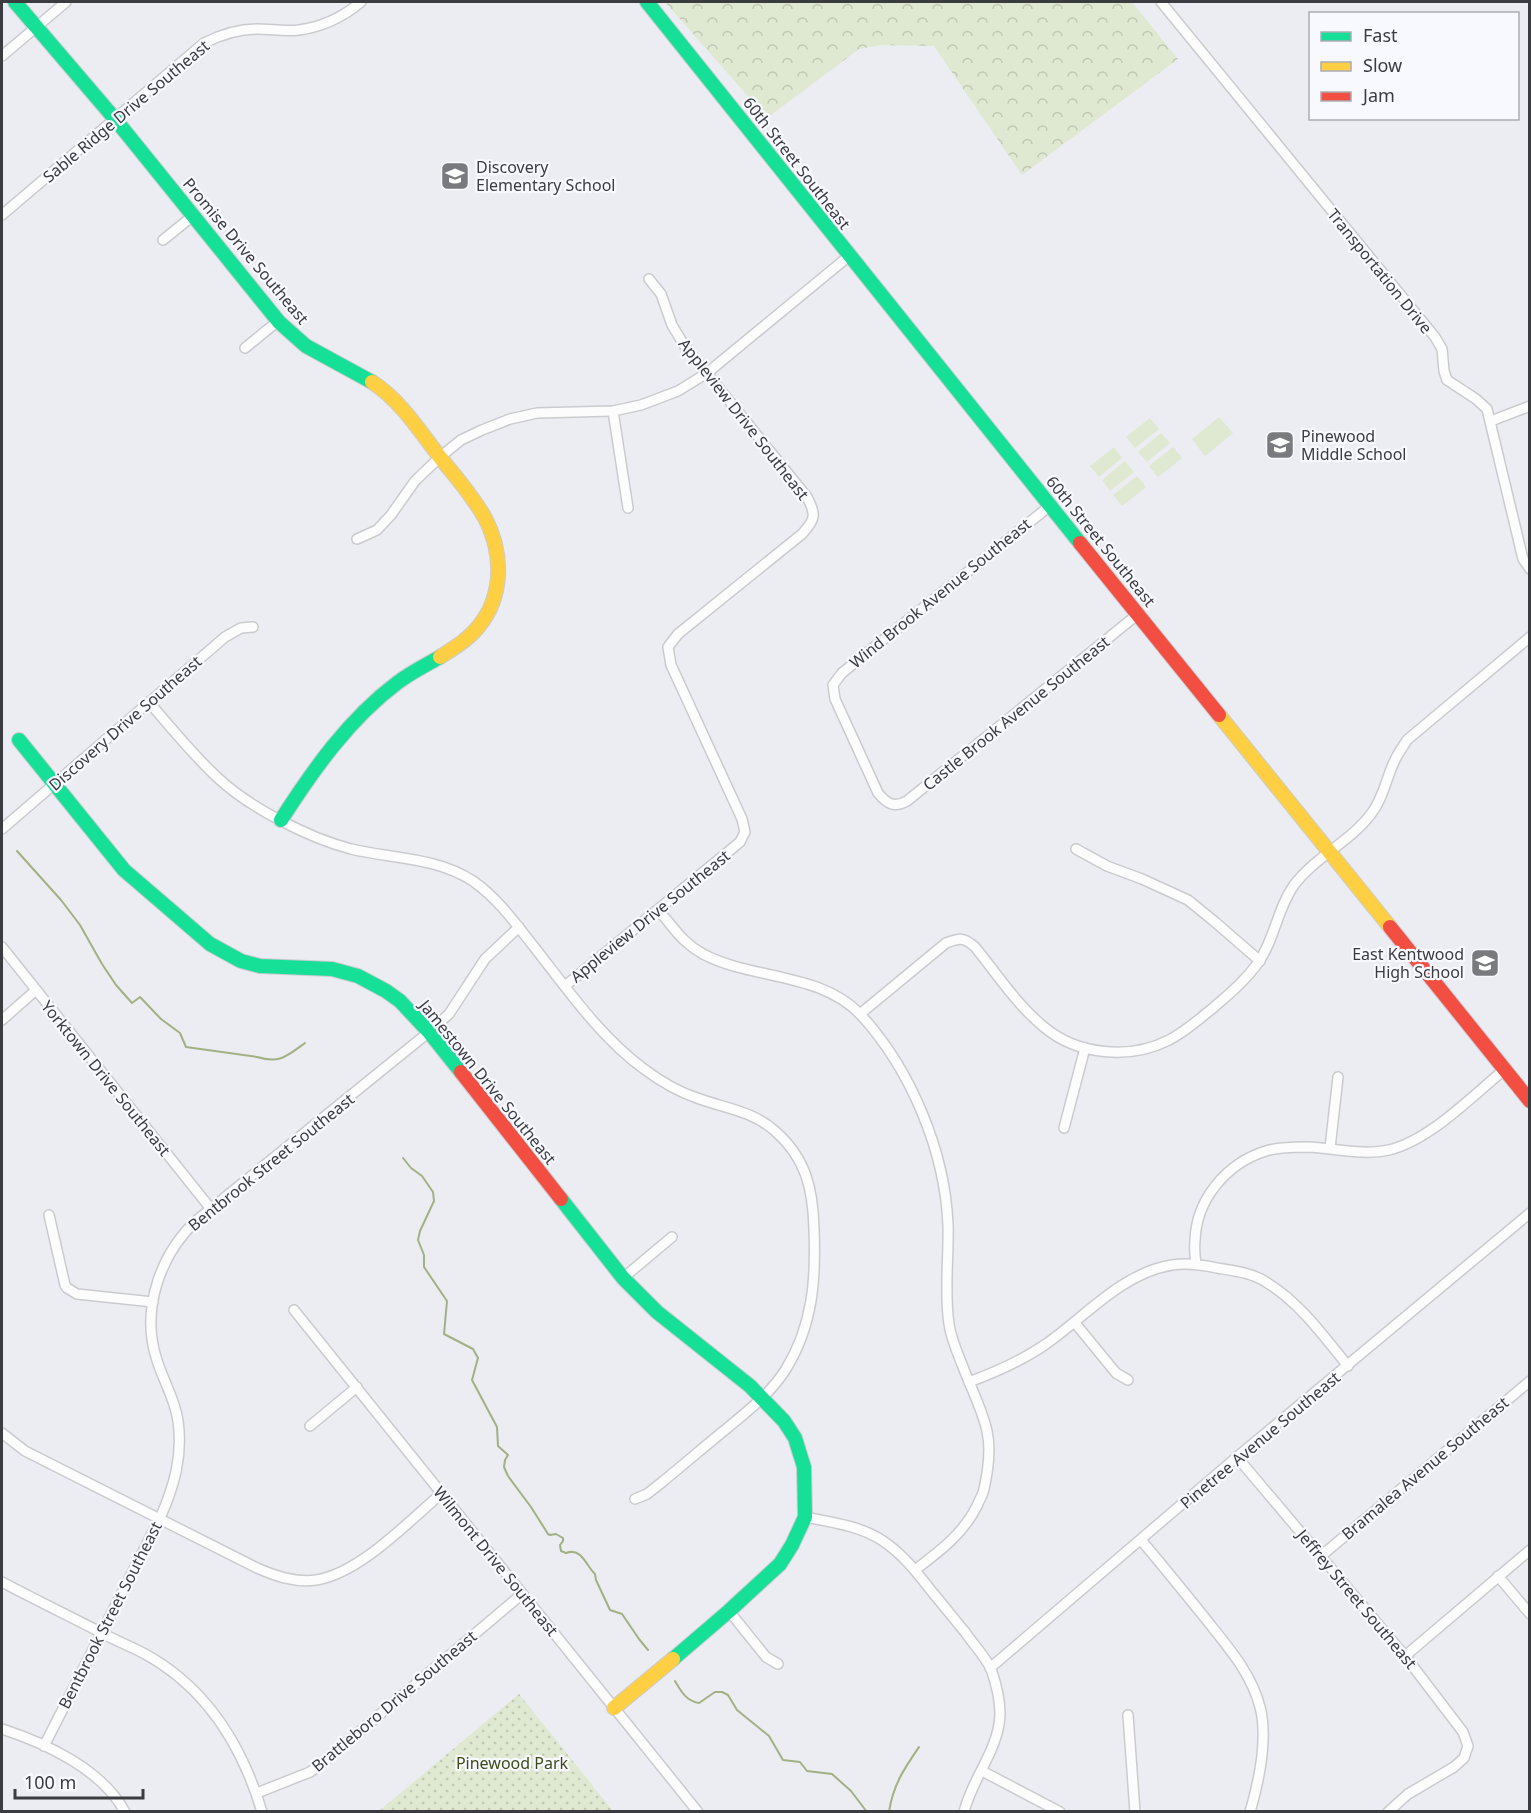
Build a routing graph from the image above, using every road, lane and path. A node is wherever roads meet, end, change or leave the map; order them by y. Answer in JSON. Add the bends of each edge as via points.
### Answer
{"nodes":[{"id":1,"x":15,"y":2,"type":"edge"},
{"id":2,"x":66,"y":2,"type":"edge"},
{"id":3,"x":361,"y":2,"type":"edge"},
{"id":4,"x":647,"y":2,"type":"edge"},
{"id":5,"x":1161,"y":2,"type":"edge"},
{"id":6,"x":37,"y":27,"type":"junction"},
{"id":7,"x":2,"y":56,"type":"edge"},
{"id":8,"x":115,"y":118,"type":"junction"},
{"id":9,"x":2,"y":215,"type":"edge"},
{"id":10,"x":194,"y":215,"type":"junction"},
{"id":11,"x":163,"y":240,"type":"dead end"},
{"id":12,"x":849,"y":256,"type":"junction"},
{"id":13,"x":649,"y":279,"type":"dead end"},
{"id":14,"x":278,"y":321,"type":"junction"},
{"id":15,"x":245,"y":348,"type":"dead end"},
{"id":16,"x":707,"y":373,"type":"junction"},
{"id":17,"x":1530,"y":406,"type":"edge"},
{"id":18,"x":613,"y":411,"type":"junction"},
{"id":19,"x":1491,"y":422,"type":"junction"},
{"id":20,"x":440,"y":457,"type":"junction"},
{"id":21,"x":1051,"y":505,"type":"junction"},
{"id":22,"x":628,"y":508,"type":"dead end"},
{"id":23,"x":357,"y":539,"type":"dead end"},
{"id":24,"x":1530,"y":569,"type":"edge"},
{"id":25,"x":1138,"y":614,"type":"junction"},
{"id":26,"x":253,"y":627,"type":"dead end"},
{"id":27,"x":1530,"y":637,"type":"edge"},
{"id":28,"x":149,"y":702,"type":"junction"},
{"id":29,"x":19,"y":740,"type":"dead end"},
{"id":30,"x":54,"y":784,"type":"junction"},
{"id":31,"x":892,"y":805,"type":"joint"},
{"id":32,"x":281,"y":820,"type":"junction"},
{"id":33,"x":2,"y":829,"type":"edge"},
{"id":34,"x":1076,"y":849,"type":"dead end"},
{"id":35,"x":1330,"y":853,"type":"junction"},
{"id":36,"x":658,"y":910,"type":"junction"},
{"id":37,"x":519,"y":927,"type":"junction"},
{"id":38,"x":2,"y":947,"type":"edge"},
{"id":39,"x":1260,"y":961,"type":"junction"},
{"id":40,"x":566,"y":986,"type":"junction"},
{"id":41,"x":36,"y":990,"type":"junction"},
{"id":42,"x":860,"y":1014,"type":"junction"},
{"id":43,"x":2,"y":1020,"type":"edge"},
{"id":44,"x":429,"y":1032,"type":"junction"},
{"id":45,"x":1085,"y":1048,"type":"junction"},
{"id":46,"x":1504,"y":1070,"type":"junction"},
{"id":47,"x":1338,"y":1077,"type":"dead end"},
{"id":48,"x":1530,"y":1101,"type":"edge"},
{"id":49,"x":1064,"y":1128,"type":"dead end"},
{"id":50,"x":1330,"y":1148,"type":"junction"},
{"id":51,"x":211,"y":1209,"type":"junction"},
{"id":52,"x":1530,"y":1213,"type":"edge"},
{"id":53,"x":49,"y":1215,"type":"dead end"},
{"id":54,"x":672,"y":1236,"type":"dead end"},
{"id":55,"x":1196,"y":1264,"type":"junction"},
{"id":56,"x":623,"y":1278,"type":"junction"},
{"id":57,"x":153,"y":1302,"type":"junction"},
{"id":58,"x":294,"y":1310,"type":"dead end"},
{"id":59,"x":1075,"y":1323,"type":"junction"},
{"id":60,"x":1348,"y":1366,"type":"junction"},
{"id":61,"x":1128,"y":1380,"type":"dead end"},
{"id":62,"x":1530,"y":1381,"type":"edge"},
{"id":63,"x":969,"y":1382,"type":"junction"},
{"id":64,"x":357,"y":1387,"type":"junction"},
{"id":65,"x":762,"y":1399,"type":"junction"},
{"id":66,"x":310,"y":1426,"type":"dead end"},
{"id":67,"x":2,"y":1433,"type":"edge"},
{"id":68,"x":1237,"y":1457,"type":"junction"},
{"id":69,"x":442,"y":1493,"type":"junction"},
{"id":70,"x":635,"y":1499,"type":"dead end"},
{"id":71,"x":805,"y":1517,"type":"junction"},
{"id":72,"x":160,"y":1518,"type":"junction"},
{"id":73,"x":1142,"y":1540,"type":"junction"},
{"id":74,"x":1530,"y":1550,"type":"edge"},
{"id":75,"x":1322,"y":1556,"type":"junction"},
{"id":76,"x":915,"y":1570,"type":"junction"},
{"id":77,"x":1498,"y":1576,"type":"junction"},
{"id":78,"x":2,"y":1582,"type":"edge"},
{"id":79,"x":522,"y":1594,"type":"junction"},
{"id":80,"x":729,"y":1611,"type":"junction"},
{"id":81,"x":1530,"y":1614,"type":"edge"},
{"id":82,"x":101,"y":1633,"type":"junction"},
{"id":83,"x":1405,"y":1656,"type":"junction"},
{"id":84,"x":778,"y":1664,"type":"dead end"},
{"id":85,"x":990,"y":1668,"type":"junction"},
{"id":86,"x":614,"y":1708,"type":"junction"},
{"id":87,"x":1128,"y":1715,"type":"dead end"},
{"id":88,"x":2,"y":1729,"type":"edge"},
{"id":89,"x":44,"y":1746,"type":"junction"},
{"id":90,"x":982,"y":1771,"type":"junction"},
{"id":91,"x":257,"y":1793,"type":"junction"},
{"id":92,"x":124,"y":1812,"type":"edge"},
{"id":93,"x":262,"y":1812,"type":"edge"},
{"id":94,"x":698,"y":1812,"type":"edge"},
{"id":95,"x":964,"y":1812,"type":"edge"},
{"id":96,"x":1060,"y":1812,"type":"edge"},
{"id":97,"x":1135,"y":1812,"type":"edge"},
{"id":98,"x":1250,"y":1812,"type":"edge"},
{"id":99,"x":1388,"y":1812,"type":"edge"}],
"edges":[{"from":1,"to":6,"type":"street","name":"Promise Drive Southeast"},
{"from":2,"to":6,"type":"street"},
{"from":3,"to":8,"type":"street","name":"Sable Ridge Drive Southeast","via":[[332,21],[308,28],[246,30],[213,38]]},
{"from":4,"to":12,"type":"street","name":"60th Street Southeast"},
{"from":5,"to":19,"type":"street","name":"Transportation Drive","via":[[1435,337],[1442,349],[1448,380],[1487,409]]},
{"from":6,"to":7,"type":"street"},
{"from":6,"to":8,"type":"street","name":"Promise Drive Southeast"},
{"from":8,"to":9,"type":"street","name":"Sable Ridge Drive Southeast"},
{"from":8,"to":10,"type":"street","name":"Promise Drive Southeast"},
{"from":10,"to":11,"type":"street"},
{"from":10,"to":14,"type":"street","name":"Promise Drive Southeast"},
{"from":12,"to":16,"type":"street"},
{"from":12,"to":21,"type":"street","name":"60th Street Southeast"},
{"from":13,"to":16,"type":"street","name":"Appleview Drive Southeast","via":[[662,294],[677,335]]},
{"from":14,"to":15,"type":"street"},
{"from":14,"to":20,"type":"street","name":"Promise Drive Southeast","via":[[303,345],[387,393]]},
{"from":16,"to":18,"type":"street","via":[[678,392]]},
{"from":16,"to":36,"type":"street","name":"Appleview Drive Southeast","via":[[807,497],[814,518],[802,534],[678,634],[668,647],[671,665],[745,832],[740,842]]},
{"from":17,"to":19,"type":"street"},
{"from":18,"to":20,"type":"street","via":[[537,413],[510,419],[461,440]]},
{"from":18,"to":22,"type":"street"},
{"from":19,"to":24,"type":"street","name":"Transportation Drive","via":[[1522,559]]},
{"from":20,"to":23,"type":"street","via":[[415,481],[377,530]]},
{"from":20,"to":32,"type":"street","name":"Promise Drive Southeast","via":[[492,529],[500,559],[490,609],[465,640],[389,689],[356,720],[317,765]]},
{"from":21,"to":25,"type":"street","name":"60th Street Southeast"},
{"from":21,"to":31,"type":"street","name":"Wind Brook Avenue Southeast","via":[[833,684],[835,699],[878,793]]},
{"from":25,"to":31,"type":"street","name":"Castle Brook Avenue Southeast","via":[[908,801]]},
{"from":25,"to":35,"type":"street","name":"60th Street Southeast"},
{"from":26,"to":28,"type":"street","name":"Discovery Drive Southeast","via":[[241,628],[225,637]]},
{"from":27,"to":35,"type":"street","via":[[1407,740],[1371,814]]},
{"from":28,"to":30,"type":"street","name":"Discovery Drive Southeast"},
{"from":28,"to":32,"type":"street","via":[[220,781]]},
{"from":29,"to":30,"type":"street","name":"Jamestown Drive Southeast"},
{"from":30,"to":33,"type":"street","name":"Discovery Drive Southeast"},
{"from":30,"to":44,"type":"street","name":"Jamestown Drive Southeast","via":[[124,870],[210,944],[260,966],[332,969],[358,976],[399,1001]]},
{"from":32,"to":37,"type":"street","via":[[337,845],[447,868],[493,897]]},
{"from":34,"to":39,"type":"street","via":[[1188,900]]},
{"from":35,"to":39,"type":"street","via":[[1294,885]]},
{"from":35,"to":46,"type":"street","name":"60th Street Southeast"},
{"from":36,"to":40,"type":"street","name":"Appleview Drive Southeast"},
{"from":36,"to":42,"type":"street","via":[[681,939],[701,953],[743,969],[821,989]]},
{"from":37,"to":40,"type":"street"},
{"from":37,"to":44,"type":"street","name":"Bentbrook Street Southeast","via":[[485,958],[449,1014]]},
{"from":38,"to":41,"type":"street","name":"Yorktown Drive Southeast"},
{"from":39,"to":45,"type":"street","via":[[1234,991],[1168,1041],[1118,1052]]},
{"from":40,"to":65,"type":"street","name":"Appleview Drive Southeast","via":[[604,1034],[648,1072],[687,1095],[752,1116],[774,1130],[803,1168],[814,1206],[813,1293],[794,1354]]},
{"from":41,"to":43,"type":"street"},
{"from":41,"to":51,"type":"street","name":"Yorktown Drive Southeast"},
{"from":42,"to":45,"type":"street","via":[[946,943],[960,938],[975,947],[1045,1028]]},
{"from":42,"to":63,"type":"street","via":[[904,1076],[938,1158],[948,1223],[949,1325]]},
{"from":44,"to":51,"type":"street","name":"Bentbrook Street Southeast"},
{"from":44,"to":56,"type":"street","name":"Jamestown Drive Southeast"},
{"from":45,"to":49,"type":"street"},
{"from":46,"to":48,"type":"street","name":"60th Street Southeast"},
{"from":46,"to":50,"type":"street","via":[[1406,1145],[1372,1153]]},
{"from":47,"to":50,"type":"street"},
{"from":50,"to":55,"type":"street","via":[[1267,1150],[1236,1164],[1211,1189],[1199,1217],[1194,1239]]},
{"from":51,"to":57,"type":"street","name":"Bentbrook Street Southeast","via":[[176,1243],[162,1268]]},
{"from":52,"to":60,"type":"street","name":"Pinetree Avenue Southeast"},
{"from":53,"to":57,"type":"street","via":[[67,1288],[77,1294]]},
{"from":54,"to":56,"type":"street"},
{"from":55,"to":59,"type":"street","via":[[1172,1265],[1143,1273]]},
{"from":55,"to":60,"type":"street","via":[[1248,1273],[1269,1283],[1289,1299]]},
{"from":56,"to":65,"type":"street","name":"Jamestown Drive Southeast","via":[[657,1312]]},
{"from":57,"to":72,"type":"street","name":"Bentbrook Street Southeast","via":[[154,1353],[173,1399],[180,1433],[177,1474]]},
{"from":58,"to":64,"type":"street","name":"Wilmont Drive Southeast"},
{"from":59,"to":61,"type":"street","via":[[1116,1373]]},
{"from":59,"to":63,"type":"street","via":[[1004,1368]]},
{"from":60,"to":68,"type":"street","name":"Pinetree Avenue Southeast"},
{"from":62,"to":75,"type":"street","name":"Bramalea Avenue Southeast"},
{"from":63,"to":76,"type":"street","via":[[987,1431],[984,1491],[959,1533]]},
{"from":64,"to":66,"type":"street"},
{"from":64,"to":69,"type":"street","name":"Wilmont Drive Southeast"},
{"from":65,"to":70,"type":"street","name":"Appleview Drive Southeast","via":[[661,1484]]},
{"from":65,"to":71,"type":"street","name":"Jamestown Drive Southeast","via":[[795,1438],[804,1467]]},
{"from":67,"to":72,"type":"street","via":[[25,1451]]},
{"from":68,"to":73,"type":"street","name":"Pinetree Avenue Southeast"},
{"from":68,"to":75,"type":"street","name":"Jeffrey Street Southeast"},
{"from":69,"to":72,"type":"street","via":[[359,1562],[315,1580],[274,1575]]},
{"from":69,"to":79,"type":"street","name":"Wilmont Drive Southeast"},
{"from":71,"to":76,"type":"street","via":[[857,1529],[882,1540]]},
{"from":71,"to":80,"type":"street","via":[[780,1564]]},
{"from":72,"to":82,"type":"street","name":"Bentbrook Street Southeast"},
{"from":73,"to":85,"type":"street","name":"Pinetree Avenue Southeast"},
{"from":73,"to":98,"type":"street","via":[[1252,1682],[1263,1731]]},
{"from":74,"to":77,"type":"street"},
{"from":75,"to":83,"type":"street","name":"Jeffrey Street Southeast"},
{"from":76,"to":85,"type":"street"},
{"from":77,"to":81,"type":"street"},
{"from":77,"to":83,"type":"street"},
{"from":78,"to":82,"type":"street"},
{"from":79,"to":86,"type":"street","name":"Wilmont Drive Southeast"},
{"from":79,"to":91,"type":"street","name":"Brattleboro Drive Southeast","via":[[320,1765]]},
{"from":80,"to":84,"type":"street","via":[[766,1657]]},
{"from":80,"to":86,"type":"street"},
{"from":82,"to":89,"type":"street","name":"Bentbrook Street Southeast"},
{"from":82,"to":91,"type":"street","via":[[146,1654],[193,1690],[227,1731]]},
{"from":83,"to":99,"type":"street","name":"Jeffrey Street Southeast","via":[[1462,1732],[1468,1746],[1464,1758],[1454,1767],[1412,1792]]},
{"from":85,"to":90,"type":"street","via":[[1000,1714],[998,1731]]},
{"from":86,"to":94,"type":"street","name":"Wilmont Drive Southeast"},
{"from":87,"to":97,"type":"street"},
{"from":88,"to":89,"type":"street"},
{"from":89,"to":92,"type":"street","via":[[92,1773],[113,1793]]},
{"from":90,"to":95,"type":"street"},
{"from":90,"to":96,"type":"street"},
{"from":91,"to":93,"type":"street"}]}
